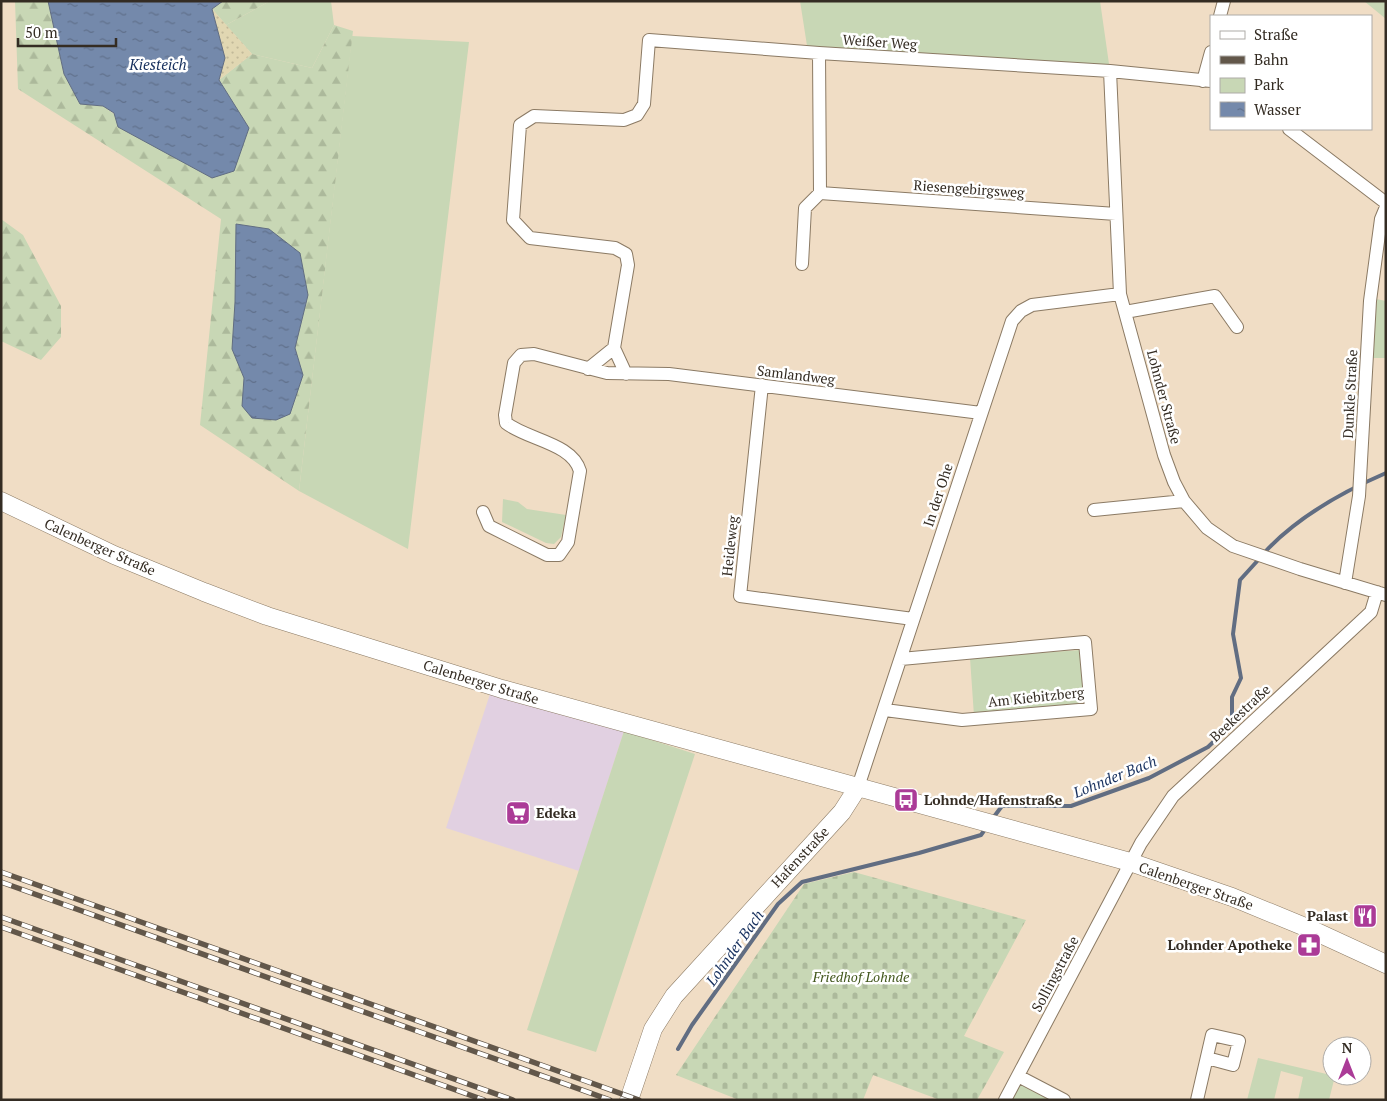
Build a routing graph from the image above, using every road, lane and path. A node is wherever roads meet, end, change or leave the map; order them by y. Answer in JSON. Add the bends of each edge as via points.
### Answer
{"nodes":[{"id":1,"x":1224,"y":1,"type":"edge"},
{"id":2,"x":1220,"y":15,"type":"edge"},
{"id":3,"x":819,"y":53,"type":"junction"},
{"id":4,"x":1210,"y":59,"type":"edge"},
{"id":5,"x":1110,"y":71,"type":"junction"},
{"id":6,"x":1207,"y":81,"type":"edge"},
{"id":7,"x":1290,"y":130,"type":"edge"},
{"id":8,"x":820,"y":193,"type":"junction"},
{"id":9,"x":1386,"y":202,"type":"edge"},
{"id":10,"x":1386,"y":207,"type":"edge"},
{"id":11,"x":1116,"y":214,"type":"junction"},
{"id":12,"x":802,"y":264,"type":"dead end"},
{"id":13,"x":1120,"y":294,"type":"junction"},
{"id":14,"x":1125,"y":312,"type":"junction"},
{"id":15,"x":1237,"y":327,"type":"dead end"},
{"id":16,"x":614,"y":348,"type":"junction"},
{"id":17,"x":588,"y":369,"type":"junction"},
{"id":18,"x":626,"y":374,"type":"junction"},
{"id":19,"x":762,"y":386,"type":"junction"},
{"id":20,"x":980,"y":413,"type":"junction"},
{"id":21,"x":1184,"y":500,"type":"junction"},
{"id":22,"x":1,"y":501,"type":"edge"},
{"id":23,"x":1094,"y":510,"type":"dead end"},
{"id":24,"x":483,"y":512,"type":"dead end"},
{"id":25,"x":1345,"y":583,"type":"junction"},
{"id":26,"x":1381,"y":594,"type":"edge"},
{"id":27,"x":913,"y":619,"type":"junction"},
{"id":28,"x":900,"y":658,"type":"junction"},
{"id":29,"x":885,"y":710,"type":"junction"},
{"id":30,"x":858,"y":787,"type":"junction"},
{"id":31,"x":1130,"y":862,"type":"junction"},
{"id":32,"x":1386,"y":964,"type":"edge"},
{"id":33,"x":1207,"y":1058,"type":"dead end"},
{"id":34,"x":1018,"y":1076,"type":"junction"},
{"id":35,"x":629,"y":1100,"type":"edge"},
{"id":36,"x":1005,"y":1100,"type":"edge"},
{"id":37,"x":1064,"y":1100,"type":"edge"},
{"id":38,"x":1197,"y":1100,"type":"edge"}],
"edges":[{"from":1,"to":2,"type":"street"},
{"from":3,"to":5,"type":"street","name":"Weißer Weg"},
{"from":3,"to":8,"type":"street"},
{"from":3,"to":16,"type":"street","name":"Weißer Weg","via":[[649,40],[644,104],[637,115],[624,120],[534,116],[520,125],[513,220],[530,238],[615,248],[626,254],[628,265]]},
{"from":4,"to":6,"type":"street"},
{"from":5,"to":6,"type":"street","name":"Weißer Weg"},
{"from":5,"to":11,"type":"street","name":"Lohnder Straße"},
{"from":7,"to":9,"type":"street"},
{"from":8,"to":11,"type":"street","name":"Riesengebirgsweg"},
{"from":8,"to":12,"type":"street","via":[[805,208]]},
{"from":10,"to":25,"type":"street","name":"Dunkle Straße","via":[[1381,219],[1370,301],[1361,478]]},
{"from":11,"to":13,"type":"street","name":"Lohnder Straße"},
{"from":13,"to":14,"type":"street","name":"Lohnder Straße"},
{"from":13,"to":20,"type":"street","name":"In der Ohe","via":[[1032,305],[1021,311],[1012,321]]},
{"from":14,"to":15,"type":"street","via":[[1215,296]]},
{"from":14,"to":21,"type":"street","name":"Lohnder Straße","via":[[1164,455]]},
{"from":16,"to":17,"type":"street"},
{"from":16,"to":18,"type":"street"},
{"from":17,"to":18,"type":"street","name":"Samlandweg"},
{"from":17,"to":24,"type":"street","name":"Samlandweg","via":[[534,354],[521,355],[514,364],[505,415],[506,424],[514,430],[569,452],[578,462],[580,470],[568,542],[559,555],[547,555],[489,526]]},
{"from":18,"to":19,"type":"street","name":"Samlandweg","via":[[669,374]]},
{"from":19,"to":20,"type":"street","name":"Samlandweg"},
{"from":19,"to":27,"type":"street","name":"Heideweg","via":[[740,596]]},
{"from":20,"to":27,"type":"street","name":"In der Ohe"},
{"from":21,"to":23,"type":"street"},
{"from":21,"to":25,"type":"street","name":"Lohnder Straße","via":[[1207,528],[1233,546]]},
{"from":22,"to":30,"type":"street","name":"Calenberger Straße","via":[[114,555],[267,616],[502,689]]},
{"from":25,"to":26,"type":"street","name":"Lohnder Straße"},
{"from":26,"to":31,"type":"street","name":"Beekestraße","via":[[1371,612],[1173,796]]},
{"from":27,"to":28,"type":"street","name":"In der Ohe"},
{"from":28,"to":29,"type":"street","name":"In der Ohe"},
{"from":28,"to":29,"type":"street","name":"Am Kiebitzberg","via":[[1086,642],[1091,709],[962,720]]},
{"from":29,"to":30,"type":"street","name":"In der Ohe"},
{"from":30,"to":31,"type":"street","name":"Calenberger Straße"},
{"from":30,"to":35,"type":"street","name":"Hafenstraße","via":[[842,812],[674,996],[653,1029]]},
{"from":31,"to":32,"type":"street","name":"Calenberger Straße","via":[[1232,897]]},
{"from":31,"to":34,"type":"street","name":"Sollingstraße"},
{"from":33,"to":38,"type":"street"},
{"from":34,"to":36,"type":"street","name":"Sollingstraße"},
{"from":34,"to":37,"type":"street"}]}
